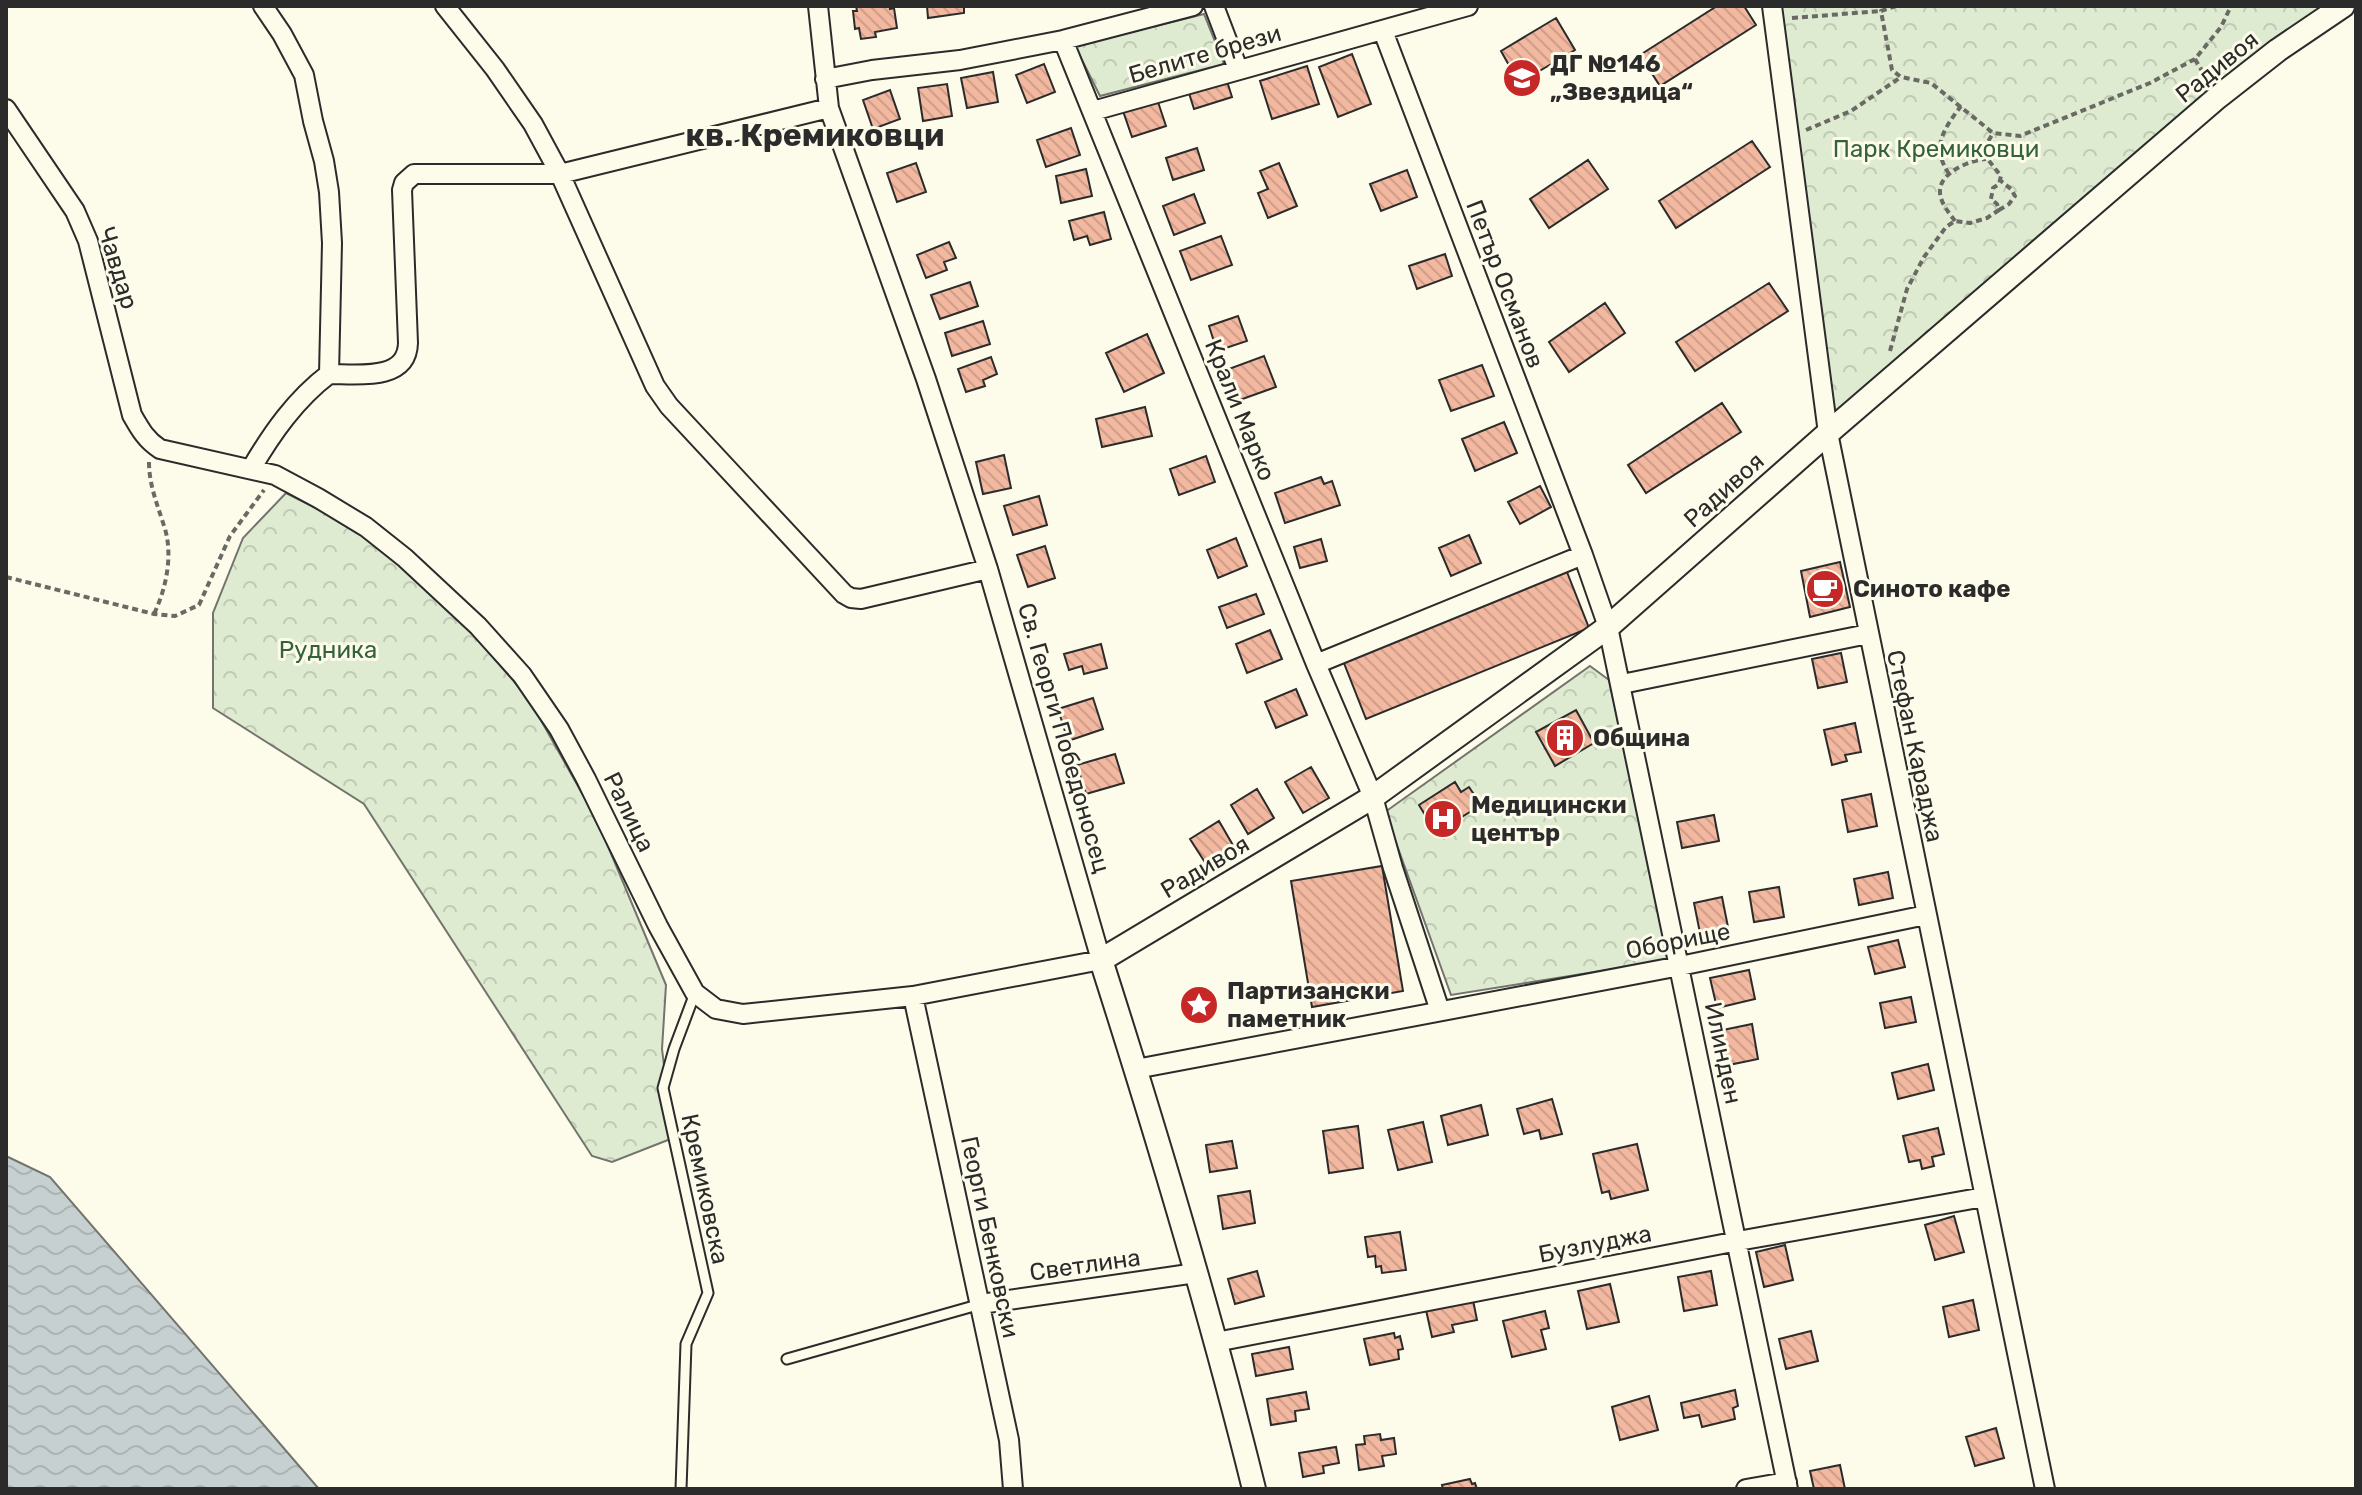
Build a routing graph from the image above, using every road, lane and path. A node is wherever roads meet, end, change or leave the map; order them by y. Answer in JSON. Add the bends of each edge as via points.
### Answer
{"nodes":[{"id":1,"x":263,"y":6,"type":"edge"},
{"id":2,"x":445,"y":6,"type":"edge"},
{"id":3,"x":818,"y":6,"type":"edge"},
{"id":4,"x":1193,"y":6,"type":"edge"},
{"id":5,"x":1214,"y":6,"type":"edge"},
{"id":6,"x":1468,"y":6,"type":"edge"},
{"id":7,"x":1896,"y":6,"type":"edge"},
{"id":8,"x":2231,"y":6,"type":"edge"},
{"id":9,"x":2343,"y":6,"type":"edge"},
{"id":10,"x":1881,"y":11,"type":"junction"},
{"id":11,"x":1773,"y":13,"type":"edge"},
{"id":12,"x":1383,"y":31,"type":"junction"},
{"id":13,"x":1063,"y":40,"type":"junction"},
{"id":14,"x":1238,"y":69,"type":"junction"},
{"id":15,"x":1901,"y":77,"type":"junction"},
{"id":16,"x":825,"y":79,"type":"junction"},
{"id":17,"x":1961,"y":106,"type":"junction"},
{"id":18,"x":829,"y":108,"type":"junction"},
{"id":19,"x":6,"y":109,"type":"edge"},
{"id":20,"x":1093,"y":111,"type":"junction"},
{"id":21,"x":1993,"y":133,"type":"junction"},
{"id":22,"x":1789,"y":136,"type":"junction"},
{"id":23,"x":1986,"y":159,"type":"junction"},
{"id":24,"x":560,"y":174,"type":"junction"},
{"id":25,"x":1949,"y":174,"type":"junction"},
{"id":26,"x":2000,"y":180,"type":"junction"},
{"id":27,"x":1999,"y":210,"type":"junction"},
{"id":28,"x":1955,"y":221,"type":"junction"},
{"id":29,"x":329,"y":374,"type":"junction"},
{"id":30,"x":1881,"y":387,"type":"junction"},
{"id":31,"x":1828,"y":433,"type":"junction"},
{"id":32,"x":155,"y":446,"type":"junction"},
{"id":33,"x":251,"y":469,"type":"junction"},
{"id":34,"x":275,"y":475,"type":"junction"},
{"id":35,"x":1583,"y":555,"type":"junction"},
{"id":36,"x":988,"y":569,"type":"junction"},
{"id":37,"x":6,"y":577,"type":"edge"},
{"id":38,"x":154,"y":614,"type":"junction"},
{"id":39,"x":1608,"y":627,"type":"junction"},
{"id":40,"x":1868,"y":634,"type":"junction"},
{"id":41,"x":1316,"y":664,"type":"junction"},
{"id":42,"x":1622,"y":684,"type":"junction"},
{"id":43,"x":1373,"y":797,"type":"junction"},
{"id":44,"x":1926,"y":915,"type":"junction"},
{"id":45,"x":1101,"y":960,"type":"junction"},
{"id":46,"x":1680,"y":966,"type":"junction"},
{"id":47,"x":695,"y":993,"type":"junction"},
{"id":48,"x":913,"y":996,"type":"junction"},
{"id":49,"x":1440,"y":1011,"type":"junction"},
{"id":50,"x":1136,"y":1069,"type":"junction"},
{"id":51,"x":1984,"y":1197,"type":"junction"},
{"id":52,"x":1738,"y":1241,"type":"junction"},
{"id":53,"x":1196,"y":1273,"type":"junction"},
{"id":54,"x":981,"y":1304,"type":"junction"},
{"id":55,"x":1216,"y":1342,"type":"junction"},
{"id":56,"x":787,"y":1359,"type":"dead end"},
{"id":57,"x":1787,"y":1485,"type":"edge"},
{"id":58,"x":681,"y":1489,"type":"edge"},
{"id":59,"x":1013,"y":1489,"type":"edge"},
{"id":60,"x":1254,"y":1489,"type":"edge"},
{"id":61,"x":1746,"y":1489,"type":"edge"},
{"id":62,"x":2045,"y":1489,"type":"edge"}],
"edges":[{"from":1,"to":29,"type":"street","via":[[304,75],[324,161],[332,243]]},
{"from":2,"to":24,"type":"street","via":[[533,124]]},
{"from":3,"to":16,"type":"street","name":"Св. Георги Победоносец"},
{"from":4,"to":13,"type":"street"},
{"from":5,"to":14,"type":"street"},
{"from":6,"to":12,"type":"street","name":"Белите брези"},
{"from":7,"to":10,"type":"path"},
{"from":8,"to":21,"type":"path","via":[[2195,59],[2020,136]]},
{"from":9,"to":30,"type":"street","name":"Радивоя","via":[[2218,97]]},
{"from":10,"to":11,"type":"path"},
{"from":10,"to":15,"type":"path","via":[[1892,70]]},
{"from":11,"to":22,"type":"street","name":"Стефан Караджа"},
{"from":12,"to":14,"type":"street","name":"Белите брези"},
{"from":12,"to":35,"type":"street","name":"Петър Османов"},
{"from":13,"to":16,"type":"street"},
{"from":13,"to":20,"type":"street","name":"Крали Марко"},
{"from":14,"to":20,"type":"street","name":"Белите брези"},
{"from":15,"to":17,"type":"path","via":[[1931,83]]},
{"from":15,"to":22,"type":"path","via":[[1851,111]]},
{"from":16,"to":18,"type":"street","name":"Св. Георги Победоносец"},
{"from":17,"to":21,"type":"path"},
{"from":17,"to":25,"type":"path","via":[[1940,143]]},
{"from":18,"to":24,"type":"street"},
{"from":18,"to":36,"type":"street","name":"Св. Георги Победоносец"},
{"from":19,"to":32,"type":"street","name":"Чавдар","via":[[75,211],[88,241],[132,415]]},
{"from":20,"to":41,"type":"street","name":"Крали Марко"},
{"from":21,"to":23,"type":"path","via":[[1982,152]]},
{"from":22,"to":31,"type":"street","name":"Стефан Караджа"},
{"from":23,"to":25,"type":"path","via":[[1962,164]]},
{"from":23,"to":26,"type":"path"},
{"from":24,"to":29,"type":"street","via":[[408,177],[402,190],[408,343],[404,360],[377,374]]},
{"from":24,"to":36,"type":"street","via":[[655,386],[844,594],[861,599]]},
{"from":25,"to":28,"type":"path","via":[[1939,193]]},
{"from":26,"to":27,"type":"path","via":[[1991,199]]},
{"from":26,"to":27,"type":"path","via":[[2015,196]]},
{"from":27,"to":28,"type":"path","via":[[1970,223]]},
{"from":28,"to":30,"type":"path","via":[[1924,257],[1907,289]]},
{"from":29,"to":33,"type":"street","via":[[293,406]]},
{"from":30,"to":31,"type":"street","name":"Радивоя"},
{"from":31,"to":39,"type":"street","name":"Радивоя"},
{"from":31,"to":40,"type":"street","name":"Стефан Караджа"},
{"from":32,"to":33,"type":"street","name":"Ралица"},
{"from":32,"to":38,"type":"path","via":[[149,467],[166,533],[167,571]]},
{"from":33,"to":34,"type":"street","name":"Ралица"},
{"from":34,"to":38,"type":"path","via":[[230,536],[199,605],[175,616]]},
{"from":34,"to":47,"type":"street","name":"Ралица","via":[[366,527],[405,558],[522,675],[559,729]]},
{"from":35,"to":39,"type":"street","name":"Петър Османов"},
{"from":35,"to":41,"type":"street"},
{"from":36,"to":45,"type":"street","name":"Св. Георги Победоносец"},
{"from":37,"to":38,"type":"path"},
{"from":39,"to":42,"type":"street","name":"Илинден"},
{"from":39,"to":43,"type":"street","name":"Радивоя"},
{"from":40,"to":42,"type":"street"},
{"from":40,"to":44,"type":"street","name":"Стефан Караджа"},
{"from":41,"to":43,"type":"street","name":"Крали Марко"},
{"from":42,"to":46,"type":"street","name":"Илинден"},
{"from":43,"to":45,"type":"street","name":"Радивоя"},
{"from":43,"to":49,"type":"street"},
{"from":44,"to":46,"type":"street","name":"Оборище"},
{"from":44,"to":51,"type":"street","name":"Стефан Караджа"},
{"from":45,"to":48,"type":"street"},
{"from":45,"to":50,"type":"street","name":"Св. Георги Победоносец"},
{"from":46,"to":49,"type":"street","name":"Оборище"},
{"from":46,"to":52,"type":"street","name":"Илинден"},
{"from":47,"to":48,"type":"street","via":[[716,1009],[743,1014]]},
{"from":47,"to":58,"type":"lane","name":"Кремиковска","via":[[663,1088],[708,1293],[686,1344]]},
{"from":48,"to":54,"type":"street","name":"Георги Бенковски"},
{"from":49,"to":50,"type":"street","name":"Оборище"},
{"from":50,"to":53,"type":"street","name":"Св. Георги Победоносец"},
{"from":51,"to":52,"type":"street","name":"Бузлуджа"},
{"from":51,"to":62,"type":"street","name":"Стефан Караджа"},
{"from":52,"to":55,"type":"street","name":"Бузлуджа"},
{"from":52,"to":57,"type":"street","name":"Илинден"},
{"from":53,"to":54,"type":"street","name":"Светлина"},
{"from":53,"to":55,"type":"street","name":"Св. Георги Победоносец"},
{"from":54,"to":56,"type":"lane"},
{"from":54,"to":59,"type":"street","name":"Георги Бенковски","via":[[1009,1440]]},
{"from":55,"to":60,"type":"street","name":"Св. Георги Победоносец"},
{"from":57,"to":61,"type":"street"}]}
